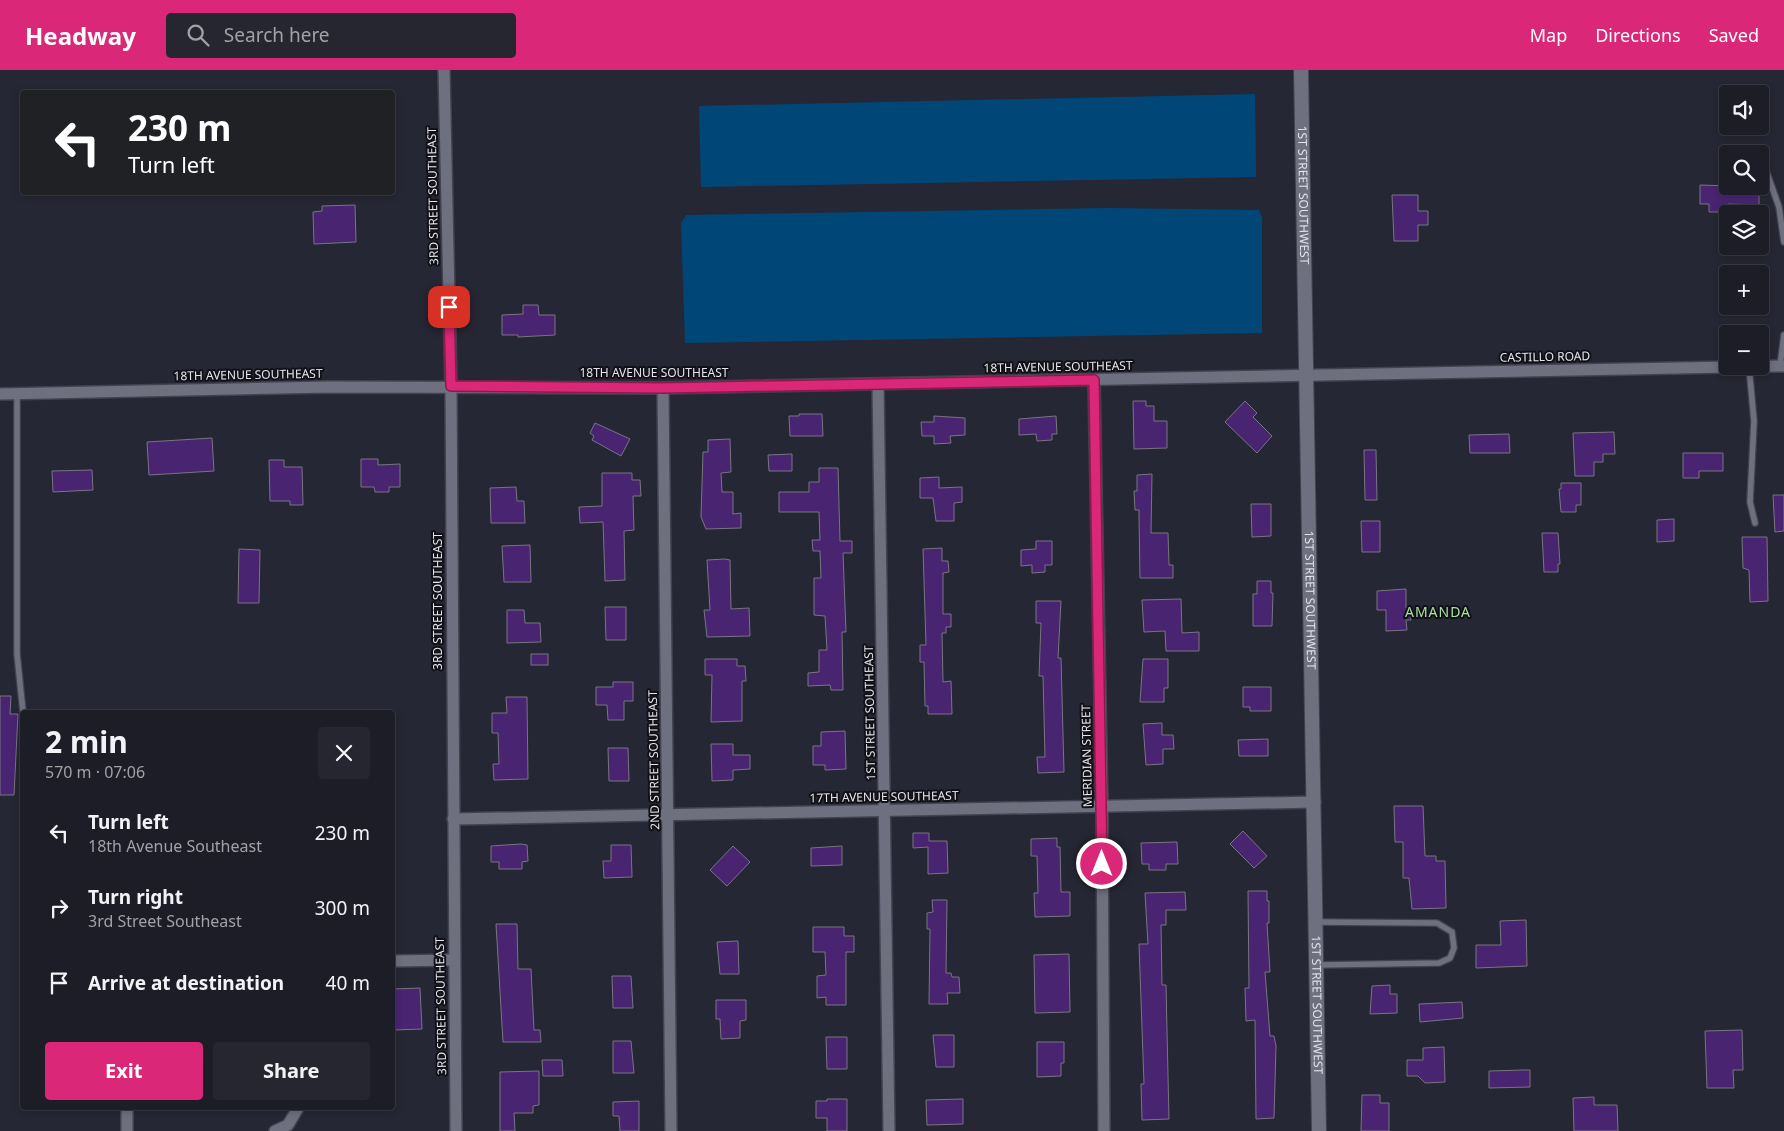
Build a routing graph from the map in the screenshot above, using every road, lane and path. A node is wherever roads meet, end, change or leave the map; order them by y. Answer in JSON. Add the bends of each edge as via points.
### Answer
{"nodes":[{"id":1,"x":444,"y":70,"type":"edge"},
{"id":2,"x":1302,"y":70,"type":"edge"},
{"id":3,"x":1769,"y":179,"type":"edge"},
{"id":4,"x":1784,"y":242,"type":"edge"},
{"id":5,"x":1784,"y":335,"type":"edge"},
{"id":6,"x":1769,"y":366,"type":"edge"},
{"id":7,"x":1782,"y":366,"type":"edge"},
{"id":8,"x":1719,"y":368,"type":"edge"},
{"id":9,"x":1750,"y":375,"type":"edge"},
{"id":10,"x":1307,"y":376,"type":"junction"},
{"id":11,"x":1094,"y":380,"type":"junction"},
{"id":12,"x":878,"y":384,"type":"junction"},
{"id":13,"x":451,"y":386,"type":"junction"},
{"id":14,"x":662,"y":388,"type":"junction"},
{"id":15,"x":0,"y":394,"type":"edge"},
{"id":16,"x":17,"y":394,"type":"junction"},
{"id":17,"x":1755,"y":523,"type":"dead end"},
{"id":18,"x":23,"y":710,"type":"edge"},
{"id":19,"x":1315,"y":802,"type":"junction"},
{"id":20,"x":1102,"y":806,"type":"junction"},
{"id":21,"x":886,"y":811,"type":"junction"},
{"id":22,"x":668,"y":816,"type":"junction"},
{"id":23,"x":453,"y":819,"type":"junction"},
{"id":24,"x":1316,"y":922,"type":"junction"},
{"id":25,"x":454,"y":960,"type":"junction"},
{"id":26,"x":395,"y":961,"type":"edge"},
{"id":27,"x":1317,"y":965,"type":"junction"},
{"id":28,"x":127,"y":1110,"type":"edge"},
{"id":29,"x":297,"y":1110,"type":"edge"},
{"id":30,"x":127,"y":1131,"type":"edge"},
{"id":31,"x":275,"y":1131,"type":"edge"},
{"id":32,"x":456,"y":1131,"type":"edge"},
{"id":33,"x":671,"y":1131,"type":"edge"},
{"id":34,"x":889,"y":1131,"type":"edge"},
{"id":35,"x":1104,"y":1131,"type":"edge"},
{"id":36,"x":1319,"y":1131,"type":"edge"}],
"edges":[{"from":1,"to":13,"type":"street","name":"3RD STREET SOUTHEAST"},
{"from":2,"to":10,"type":"street","name":"1ST STREET SOUTHWEST"},
{"from":3,"to":4,"type":"lane","via":[[1779,207]]},
{"from":5,"to":7,"type":"lane"},
{"from":6,"to":7,"type":"street","name":"CASTILLO ROAD"},
{"from":8,"to":10,"type":"street","name":"CASTILLO ROAD"},
{"from":9,"to":17,"type":"lane","via":[[1754,421],[1750,502]]},
{"from":10,"to":11,"type":"street","name":"18TH AVENUE SOUTHEAST"},
{"from":10,"to":19,"type":"street","name":"1ST STREET SOUTHWEST"},
{"from":11,"to":12,"type":"street","name":"18TH AVENUE SOUTHEAST"},
{"from":11,"to":20,"type":"street","name":"MERIDIAN STREET"},
{"from":12,"to":14,"type":"street","name":"18TH AVENUE SOUTHEAST"},
{"from":12,"to":21,"type":"street","name":"1ST STREET SOUTHEAST"},
{"from":13,"to":14,"type":"street","name":"18TH AVENUE SOUTHEAST"},
{"from":13,"to":16,"type":"street","name":"18TH AVENUE SOUTHEAST"},
{"from":13,"to":23,"type":"street","name":"3RD STREET SOUTHEAST"},
{"from":14,"to":22,"type":"street","name":"2ND STREET SOUTHEAST"},
{"from":15,"to":16,"type":"street","name":"18TH AVENUE SOUTHEAST"},
{"from":16,"to":18,"type":"lane","via":[[17,654]]},
{"from":19,"to":20,"type":"street","name":"17TH AVENUE SOUTHEAST"},
{"from":19,"to":24,"type":"street","name":"1ST STREET SOUTHWEST"},
{"from":20,"to":21,"type":"street","name":"17TH AVENUE SOUTHEAST"},
{"from":20,"to":35,"type":"street","name":"MERIDIAN STREET"},
{"from":21,"to":22,"type":"street","name":"17TH AVENUE SOUTHEAST"},
{"from":21,"to":34,"type":"street","name":"1ST STREET SOUTHEAST"},
{"from":22,"to":23,"type":"street","name":"17TH AVENUE SOUTHEAST"},
{"from":22,"to":33,"type":"street","name":"2ND STREET SOUTHEAST"},
{"from":23,"to":25,"type":"street","name":"3RD STREET SOUTHEAST"},
{"from":24,"to":27,"type":"street","name":"1ST STREET SOUTHWEST"},
{"from":24,"to":27,"type":"lane","via":[[1437,923],[1452,932],[1455,940],[1450,958],[1439,964]]},
{"from":25,"to":26,"type":"street"},
{"from":25,"to":32,"type":"street","name":"3RD STREET SOUTHEAST"},
{"from":27,"to":36,"type":"street","name":"1ST STREET SOUTHWEST"},
{"from":28,"to":30,"type":"street"},
{"from":29,"to":31,"type":"street","via":[[288,1125]]}]}
